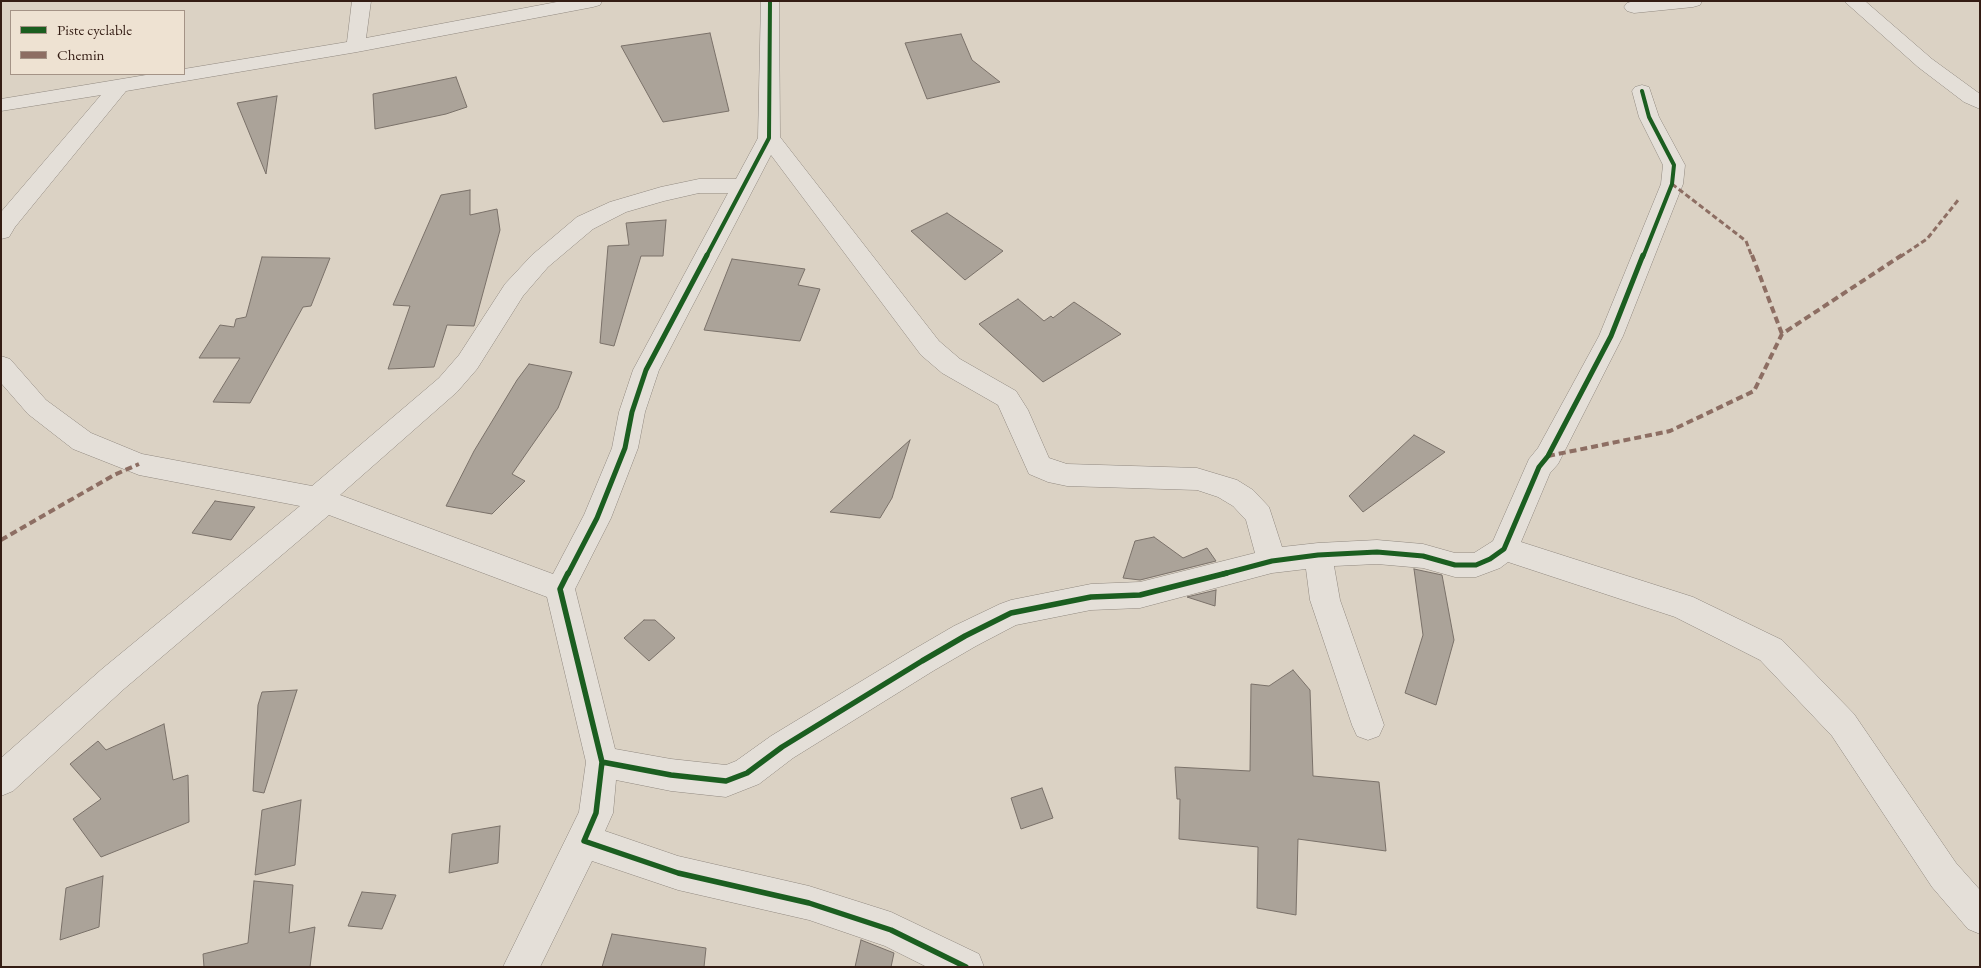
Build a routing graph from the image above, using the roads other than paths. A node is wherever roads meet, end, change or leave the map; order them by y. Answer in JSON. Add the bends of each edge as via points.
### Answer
{"nodes":[{"id":1,"x":362,"y":1,"type":"edge"},
{"id":2,"x":593,"y":1,"type":"edge"},
{"id":3,"x":770,"y":1,"type":"edge"},
{"id":4,"x":1692,"y":1,"type":"edge"},
{"id":5,"x":1853,"y":1,"type":"edge"},
{"id":6,"x":1634,"y":7,"type":"dead end"},
{"id":7,"x":357,"y":46,"type":"junction"},
{"id":8,"x":184,"y":75,"type":"edge"},
{"id":9,"x":185,"y":75,"type":"edge"},
{"id":10,"x":119,"y":86,"type":"junction"},
{"id":11,"x":1642,"y":91,"type":"dead end"},
{"id":12,"x":1980,"y":102,"type":"edge"},
{"id":13,"x":1,"y":105,"type":"edge"},
{"id":14,"x":769,"y":138,"type":"junction"},
{"id":15,"x":743,"y":186,"type":"junction"},
{"id":16,"x":1,"y":231,"type":"edge"},
{"id":17,"x":1,"y":366,"type":"edge"},
{"id":18,"x":321,"y":499,"type":"junction"},
{"id":19,"x":1504,"y":549,"type":"junction"},
{"id":20,"x":1318,"y":556,"type":"junction"},
{"id":21,"x":1272,"y":561,"type":"junction"},
{"id":22,"x":560,"y":589,"type":"junction"},
{"id":23,"x":1368,"y":725,"type":"dead end"},
{"id":24,"x":602,"y":762,"type":"junction"},
{"id":25,"x":1,"y":780,"type":"edge"},
{"id":26,"x":584,"y":841,"type":"junction"},
{"id":27,"x":1980,"y":917,"type":"edge"},
{"id":28,"x":521,"y":967,"type":"edge"},
{"id":29,"x":966,"y":967,"type":"edge"}],
"edges":[{"from":1,"to":7,"type":"street"},
{"from":2,"to":7,"type":"street"},
{"from":3,"to":14,"type":"street"},
{"from":4,"to":6,"type":"street"},
{"from":5,"to":12,"type":"street","via":[[1925,62]]},
{"from":7,"to":9,"type":"street"},
{"from":8,"to":10,"type":"street"},
{"from":10,"to":13,"type":"street"},
{"from":10,"to":16,"type":"street"},
{"from":11,"to":19,"type":"street","via":[[1649,117],[1674,165],[1672,184],[1611,336],[1548,456],[1539,467]]},
{"from":14,"to":15,"type":"street"},
{"from":14,"to":21,"type":"street","via":[[930,348],[951,366],[1007,398],[1040,466],[1067,475],[1196,479],[1227,488],[1259,516]]},
{"from":15,"to":18,"type":"street","via":[[699,186],[661,194],[618,207],[585,224],[540,261],[514,290],[468,362],[448,385]]},
{"from":15,"to":22,"type":"street","via":[[646,370],[632,412],[625,448],[597,518]]},
{"from":17,"to":18,"type":"street","via":[[37,407],[82,441],[139,464]]},
{"from":18,"to":22,"type":"street"},
{"from":18,"to":25,"type":"street"},
{"from":19,"to":20,"type":"street","via":[[1476,565],[1455,565],[1423,556],[1377,552]]},
{"from":19,"to":27,"type":"street","via":[[1683,606],[1771,650],[1843,725],[1944,875]]},
{"from":20,"to":21,"type":"street"},
{"from":20,"to":23,"type":"street","via":[[1325,600]]},
{"from":21,"to":24,"type":"street","via":[[1140,594],[1091,597],[1011,613],[922,661],[782,747],[747,773],[726,781]]},
{"from":22,"to":24,"type":"street"},
{"from":24,"to":26,"type":"street","via":[[596,813]]},
{"from":26,"to":28,"type":"street"},
{"from":26,"to":29,"type":"street","via":[[678,874],[809,903],[891,930]]}]}
